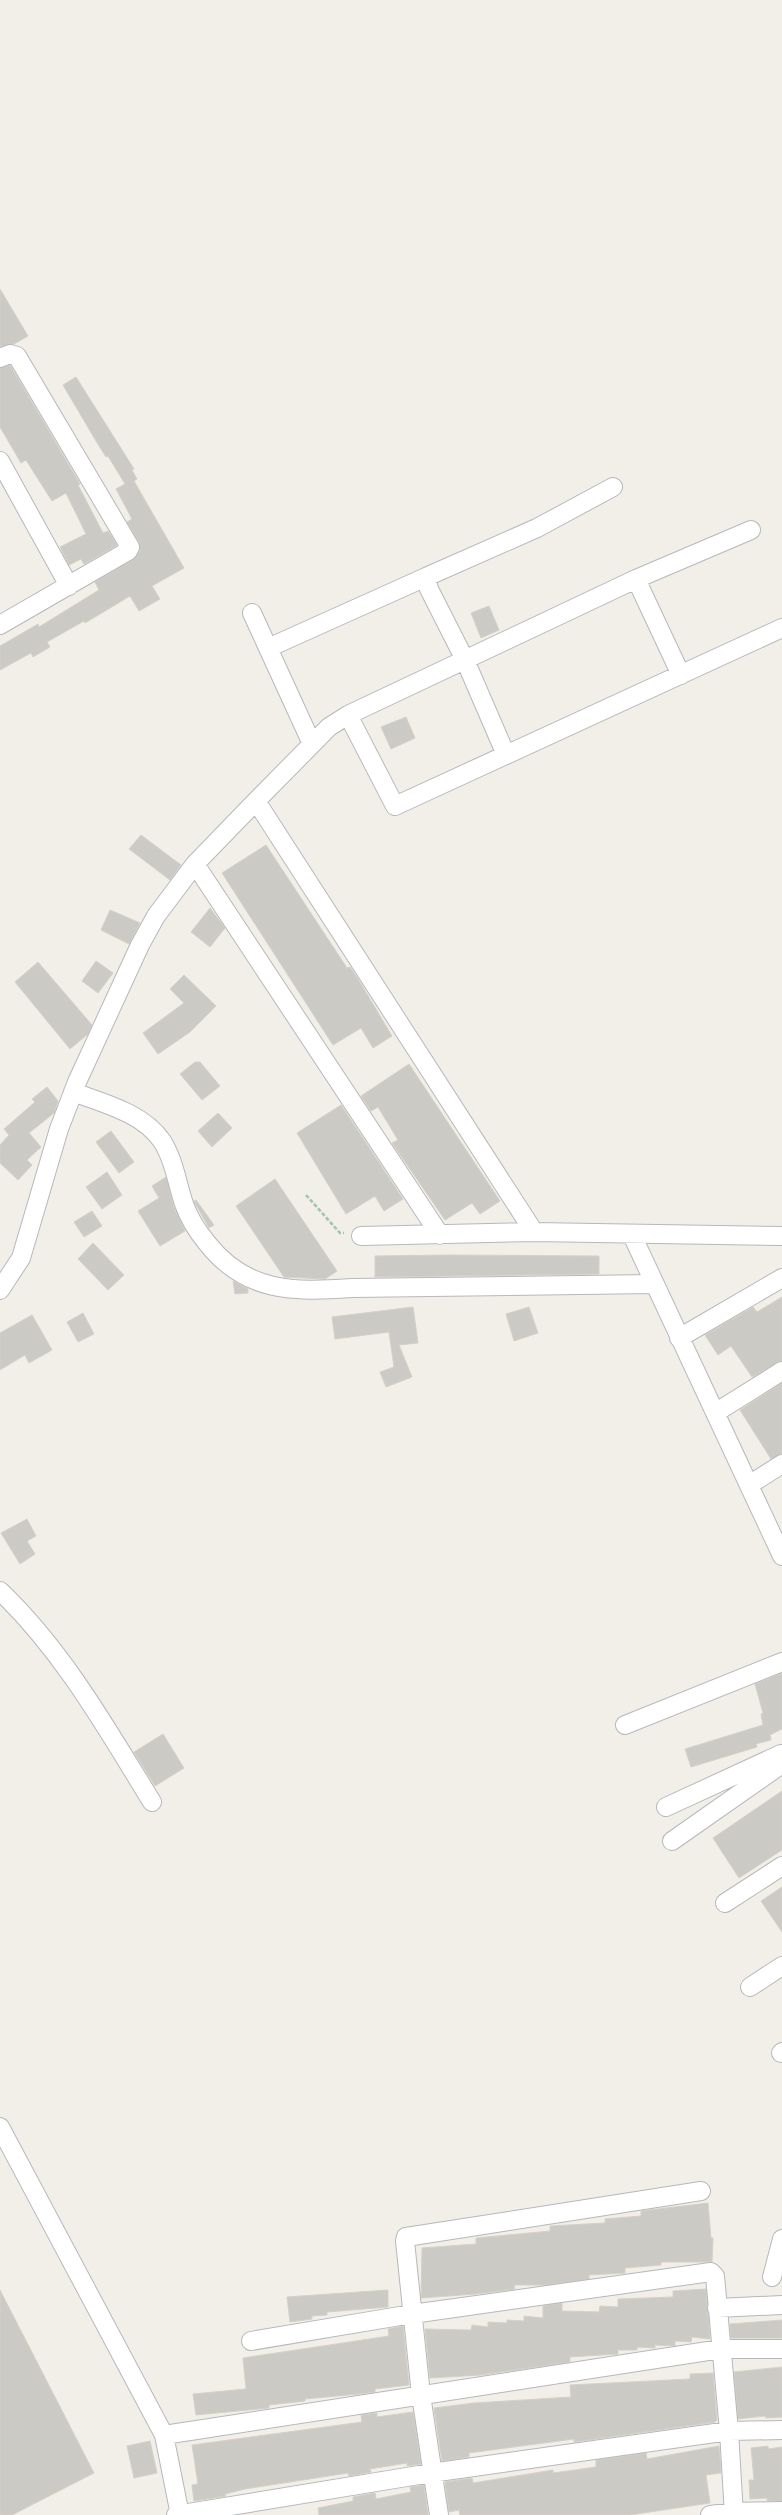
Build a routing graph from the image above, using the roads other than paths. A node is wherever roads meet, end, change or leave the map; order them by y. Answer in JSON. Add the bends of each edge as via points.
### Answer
{"nodes":[{"id":1,"x":0,"y":357,"type":"edge"},
{"id":2,"x":0,"y":461,"type":"edge"},
{"id":3,"x":613,"y":487,"type":"dead end"},
{"id":4,"x":751,"y":530,"type":"dead end"},
{"id":5,"x":426,"y":577,"type":"junction"},
{"id":6,"x":636,"y":579,"type":"junction"},
{"id":7,"x":69,"y":586,"type":"junction"},
{"id":8,"x":252,"y":613,"type":"dead end"},
{"id":9,"x":0,"y":624,"type":"edge"},
{"id":10,"x":782,"y":628,"type":"edge"},
{"id":11,"x":268,"y":648,"type":"junction"},
{"id":12,"x":465,"y":660,"type":"junction"},
{"id":13,"x":680,"y":675,"type":"junction"},
{"id":14,"x":348,"y":715,"type":"junction"},
{"id":15,"x":312,"y":744,"type":"junction"},
{"id":16,"x":506,"y":755,"type":"junction"},
{"id":17,"x":256,"y":800,"type":"junction"},
{"id":18,"x":195,"y":864,"type":"junction"},
{"id":19,"x":73,"y":1092,"type":"junction"},
{"id":20,"x":534,"y":1232,"type":"junction"},
{"id":21,"x":440,"y":1235,"type":"junction"},
{"id":22,"x":632,"y":1235,"type":"junction"},
{"id":23,"x":361,"y":1236,"type":"road end"},
{"id":24,"x":782,"y":1236,"type":"edge"},
{"id":25,"x":782,"y":1278,"type":"edge"},
{"id":26,"x":653,"y":1284,"type":"junction"},
{"id":27,"x":0,"y":1290,"type":"edge"},
{"id":28,"x":679,"y":1338,"type":"junction"},
{"id":29,"x":782,"y":1371,"type":"edge"},
{"id":30,"x":715,"y":1413,"type":"junction"},
{"id":31,"x":782,"y":1464,"type":"edge"},
{"id":32,"x":749,"y":1485,"type":"junction"},
{"id":33,"x":782,"y":1556,"type":"edge"},
{"id":34,"x":0,"y":1591,"type":"edge"},
{"id":35,"x":782,"y":1662,"type":"edge"},
{"id":36,"x":625,"y":1725,"type":"dead end"},
{"id":37,"x":782,"y":1754,"type":"edge"},
{"id":38,"x":782,"y":1764,"type":"edge"},
{"id":39,"x":152,"y":1802,"type":"dead end"},
{"id":40,"x":666,"y":1807,"type":"dead end"},
{"id":41,"x":672,"y":1841,"type":"dead end"},
{"id":42,"x":782,"y":1866,"type":"edge"},
{"id":43,"x":725,"y":1903,"type":"dead end"},
{"id":44,"x":782,"y":1966,"type":"edge"},
{"id":45,"x":750,"y":1988,"type":"dead end"},
{"id":46,"x":0,"y":2127,"type":"edge"},
{"id":47,"x":701,"y":2191,"type":"dead end"},
{"id":48,"x":782,"y":2240,"type":"edge"},
{"id":49,"x":772,"y":2277,"type":"dead end"},
{"id":50,"x":782,"y":2305,"type":"edge"},
{"id":51,"x":717,"y":2308,"type":"junction"},
{"id":52,"x":412,"y":2314,"type":"junction"},
{"id":53,"x":251,"y":2341,"type":"dead end"},
{"id":54,"x":721,"y":2349,"type":"junction"},
{"id":55,"x":782,"y":2349,"type":"edge"},
{"id":56,"x":421,"y":2395,"type":"junction"},
{"id":57,"x":782,"y":2430,"type":"edge"},
{"id":58,"x":729,"y":2431,"type":"junction"},
{"id":59,"x":164,"y":2435,"type":"junction"},
{"id":60,"x":431,"y":2473,"type":"junction"},
{"id":61,"x":782,"y":2511,"type":"edge"},
{"id":62,"x":734,"y":2513,"type":"edge"},
{"id":63,"x":179,"y":2515,"type":"edge"},
{"id":64,"x":439,"y":2515,"type":"edge"},
{"id":65,"x":710,"y":2515,"type":"edge"}],
"edges":[{"from":1,"to":7,"type":"street","via":[[10,354],[17,356],[130,544],[128,551]]},
{"from":2,"to":7,"type":"street"},
{"from":3,"to":5,"type":"street","via":[[537,528]]},
{"from":4,"to":6,"type":"street"},
{"from":5,"to":11,"type":"street"},
{"from":5,"to":12,"type":"street","via":[[428,589]]},
{"from":6,"to":12,"type":"street"},
{"from":6,"to":13,"type":"street"},
{"from":7,"to":9,"type":"street"},
{"from":8,"to":11,"type":"street"},
{"from":10,"to":13,"type":"street"},
{"from":11,"to":15,"type":"street"},
{"from":12,"to":14,"type":"street"},
{"from":12,"to":16,"type":"street"},
{"from":13,"to":16,"type":"street"},
{"from":14,"to":15,"type":"street","via":[[329,727]]},
{"from":14,"to":16,"type":"street","via":[[395,806]]},
{"from":15,"to":17,"type":"street"},
{"from":17,"to":18,"type":"street"},
{"from":17,"to":20,"type":"street"},
{"from":18,"to":19,"type":"street","via":[[156,916],[140,945]]},
{"from":18,"to":21,"type":"street"},
{"from":19,"to":26,"type":"street","via":[[138,1119],[162,1141],[184,1204],[203,1238],[220,1260],[259,1283],[306,1291],[352,1288]]},
{"from":19,"to":27,"type":"street","via":[[59,1129],[21,1258]]},
{"from":20,"to":21,"type":"street"},
{"from":20,"to":22,"type":"street"},
{"from":21,"to":23,"type":"street"},
{"from":22,"to":24,"type":"street"},
{"from":22,"to":26,"type":"street"},
{"from":25,"to":28,"type":"street"},
{"from":26,"to":28,"type":"street"},
{"from":28,"to":30,"type":"street"},
{"from":29,"to":30,"type":"street"},
{"from":30,"to":32,"type":"street"},
{"from":31,"to":32,"type":"street"},
{"from":32,"to":33,"type":"street"},
{"from":34,"to":39,"type":"street","via":[[27,1617],[69,1673]]},
{"from":35,"to":36,"type":"street"},
{"from":37,"to":40,"type":"street"},
{"from":38,"to":41,"type":"street"},
{"from":42,"to":43,"type":"street"},
{"from":44,"to":45,"type":"street"},
{"from":46,"to":59,"type":"street"},
{"from":47,"to":52,"type":"street","via":[[409,2236],[405,2241]]},
{"from":48,"to":49,"type":"street"},
{"from":50,"to":51,"type":"street"},
{"from":51,"to":52,"type":"street","via":[[715,2276],[707,2271]]},
{"from":51,"to":54,"type":"street"},
{"from":52,"to":53,"type":"street"},
{"from":52,"to":56,"type":"street"},
{"from":54,"to":55,"type":"street"},
{"from":54,"to":56,"type":"street"},
{"from":54,"to":58,"type":"street"},
{"from":56,"to":59,"type":"street"},
{"from":56,"to":60,"type":"street"},
{"from":57,"to":58,"type":"street"},
{"from":58,"to":60,"type":"street"},
{"from":58,"to":62,"type":"street"},
{"from":59,"to":63,"type":"street"},
{"from":60,"to":63,"type":"street"},
{"from":60,"to":64,"type":"street"},
{"from":61,"to":62,"type":"street"},
{"from":62,"to":65,"type":"street"}]}
